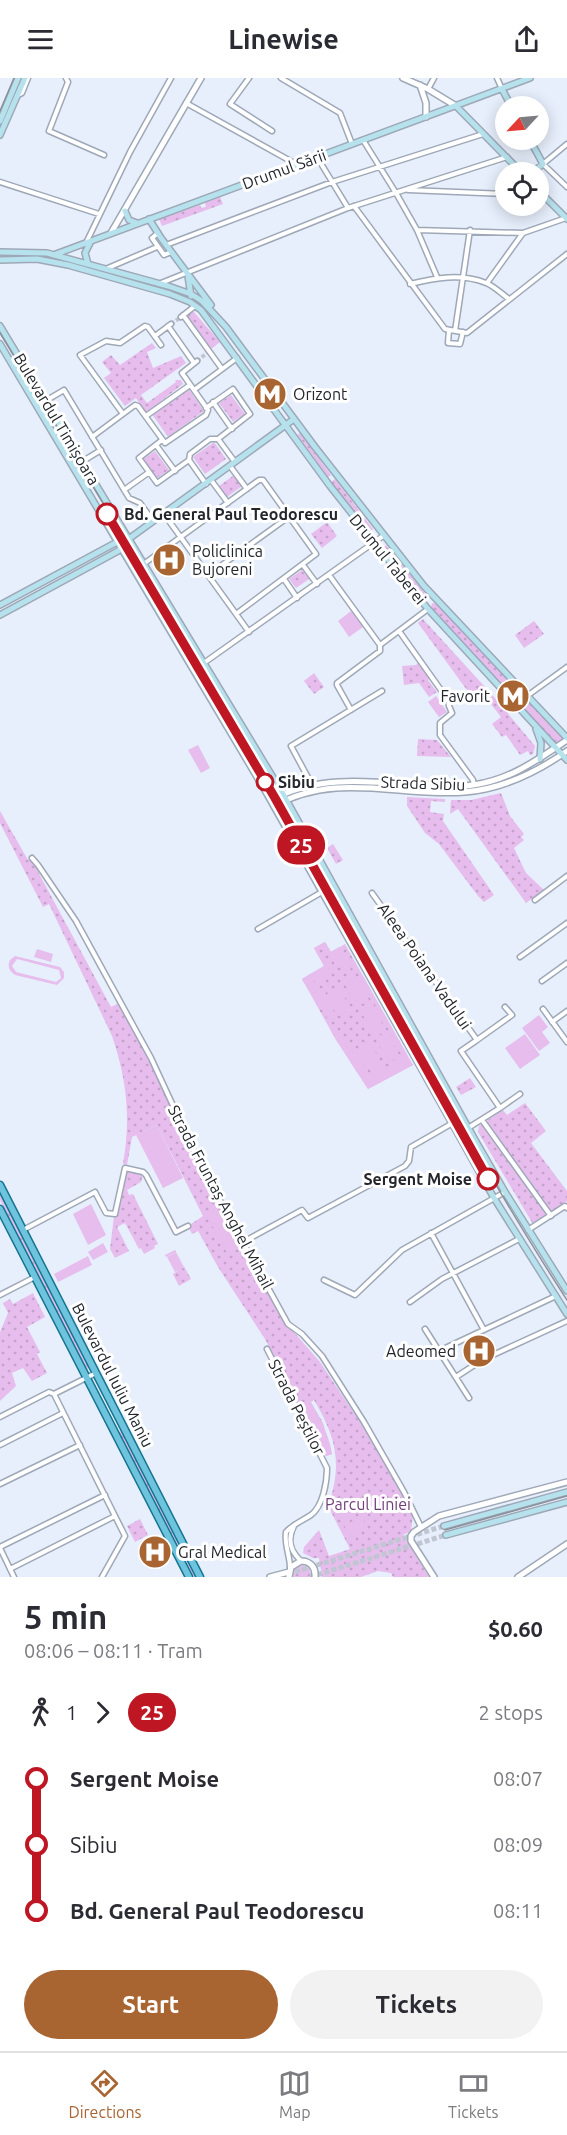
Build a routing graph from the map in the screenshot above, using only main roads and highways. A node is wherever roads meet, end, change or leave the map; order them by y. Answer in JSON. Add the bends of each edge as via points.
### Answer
{"nodes":[{"id":1,"x":18,"y":78,"type":"edge"},
{"id":2,"x":26,"y":78,"type":"edge"},
{"id":3,"x":530,"y":78,"type":"edge"},
{"id":4,"x":502,"y":89,"type":"junction"},
{"id":5,"x":506,"y":96,"type":"edge"},
{"id":6,"x":456,"y":106,"type":"junction"},
{"id":7,"x":0,"y":121,"type":"edge"},
{"id":8,"x":0,"y":135,"type":"edge"},
{"id":9,"x":512,"y":162,"type":"edge"},
{"id":10,"x":549,"y":202,"type":"edge"},
{"id":11,"x":125,"y":211,"type":"road end"},
{"id":12,"x":149,"y":219,"type":"junction"},
{"id":13,"x":566,"y":219,"type":"edge"},
{"id":14,"x":138,"y":223,"type":"junction"},
{"id":15,"x":92,"y":242,"type":"junction"},
{"id":16,"x":0,"y":252,"type":"edge"},
{"id":17,"x":54,"y":255,"type":"junction"},
{"id":18,"x":37,"y":259,"type":"junction"},
{"id":19,"x":0,"y":260,"type":"edge"},
{"id":20,"x":88,"y":264,"type":"junction"},
{"id":21,"x":184,"y":272,"type":"junction"},
{"id":22,"x":191,"y":294,"type":"junction"},
{"id":23,"x":193,"y":304,"type":"junction"},
{"id":24,"x":0,"y":326,"type":"edge"},
{"id":25,"x":226,"y":327,"type":"junction"},
{"id":26,"x":0,"y":344,"type":"edge"},
{"id":27,"x":251,"y":360,"type":"junction"},
{"id":28,"x":243,"y":366,"type":"junction"},
{"id":29,"x":294,"y":419,"type":"junction"},
{"id":30,"x":286,"y":425,"type":"junction"},
{"id":31,"x":130,"y":538,"type":"junction"},
{"id":32,"x":118,"y":542,"type":"junction"},
{"id":33,"x":121,"y":548,"type":"junction"},
{"id":34,"x":107,"y":558,"type":"junction"},
{"id":35,"x":129,"y":560,"type":"junction"},
{"id":36,"x":434,"y":598,"type":"junction"},
{"id":37,"x":0,"y":605,"type":"edge"},
{"id":38,"x":427,"y":607,"type":"junction"},
{"id":39,"x":0,"y":615,"type":"edge"},
{"id":40,"x":535,"y":724,"type":"junction"},
{"id":41,"x":567,"y":739,"type":"edge"},
{"id":42,"x":565,"y":753,"type":"edge"},
{"id":43,"x":540,"y":759,"type":"road end"},
{"id":44,"x":567,"y":760,"type":"edge"},
{"id":45,"x":333,"y":885,"type":"junction"},
{"id":46,"x":322,"y":892,"type":"junction"},
{"id":47,"x":377,"y":965,"type":"junction"},
{"id":48,"x":367,"y":971,"type":"junction"},
{"id":49,"x":430,"y":1061,"type":"junction"},
{"id":50,"x":421,"y":1066,"type":"junction"},
{"id":51,"x":468,"y":1128,"type":"junction"},
{"id":52,"x":457,"y":1134,"type":"junction"},
{"id":53,"x":0,"y":1185,"type":"edge"},
{"id":54,"x":0,"y":1209,"type":"edge"},
{"id":55,"x":567,"y":1291,"type":"edge"},
{"id":56,"x":567,"y":1314,"type":"edge"},
{"id":57,"x":567,"y":1492,"type":"edge"},
{"id":58,"x":567,"y":1502,"type":"edge"},
{"id":59,"x":444,"y":1526,"type":"tunnel mouth"},
{"id":60,"x":446,"y":1535,"type":"tunnel mouth"},
{"id":61,"x":200,"y":1576,"type":"edge"},
{"id":62,"x":189,"y":1577,"type":"edge"}],
"edges":[{"from":1,"to":7,"type":"main road"},
{"from":2,"to":8,"type":"main road"},
{"from":3,"to":4,"type":"main road","name":"Drumul Sării"},
{"from":4,"to":5,"type":"main road"},
{"from":4,"to":6,"type":"main road","name":"Drumul Sării"},
{"from":6,"to":9,"type":"main road"},
{"from":6,"to":12,"type":"main road","name":"Drumul Sării"},
{"from":10,"to":13,"type":"main road"},
{"from":11,"to":14,"type":"main road","via":[[129,220]]},
{"from":12,"to":14,"type":"main road","name":"Drumul Sării"},
{"from":12,"to":21,"type":"main road"},
{"from":14,"to":15,"type":"main road","name":"Drumul Sării"},
{"from":15,"to":17,"type":"main road","name":"Drumul Sării"},
{"from":15,"to":20,"type":"main road","via":[[86,253]]},
{"from":16,"to":17,"type":"main road","name":"Drumul Taberei","via":[[39,251]]},
{"from":17,"to":18,"type":"main road","name":"Drumul Sării"},
{"from":17,"to":20,"type":"main road","name":"Drumul Taberei"},
{"from":18,"to":19,"type":"main road"},
{"from":18,"to":23,"type":"main road","name":"Drumul Taberei","via":[[121,279]]},
{"from":20,"to":22,"type":"main road","name":"Drumul Taberei"},
{"from":21,"to":22,"type":"main road"},
{"from":21,"to":25,"type":"main road"},
{"from":22,"to":23,"type":"main road"},
{"from":22,"to":25,"type":"main road","name":"Drumul Taberei"},
{"from":23,"to":28,"type":"main road","name":"Drumul Taberei","via":[[210,320]]},
{"from":24,"to":31,"type":"main road","name":"Bulevardul Timișoara"},
{"from":25,"to":27,"type":"main road","name":"Drumul Taberei"},
{"from":26,"to":32,"type":"main road","name":"Bulevardul Timișoara"},
{"from":27,"to":28,"type":"main road"},
{"from":27,"to":29,"type":"main road","name":"Drumul Taberei"},
{"from":28,"to":30,"type":"main road","name":"Drumul Taberei"},
{"from":29,"to":30,"type":"main road"},
{"from":29,"to":36,"type":"main road","name":"Drumul Taberei"},
{"from":30,"to":31,"type":"main road"},
{"from":30,"to":38,"type":"main road","name":"Drumul Taberei"},
{"from":31,"to":32,"type":"main road"},
{"from":31,"to":33,"type":"main road"},
{"from":31,"to":45,"type":"main road","name":"Bulevardul Timișoara","via":[[285,797]]},
{"from":32,"to":33,"type":"main road","name":"Bulevardul Timișoara"},
{"from":32,"to":37,"type":"main road"},
{"from":33,"to":34,"type":"main road"},
{"from":33,"to":35,"type":"main road","name":"Bulevardul Timișoara"},
{"from":34,"to":35,"type":"main road"},
{"from":34,"to":39,"type":"main road"},
{"from":35,"to":46,"type":"main road","name":"Bulevardul Timișoara"},
{"from":36,"to":38,"type":"main road"},
{"from":36,"to":41,"type":"main road","name":"Drumul Taberei"},
{"from":38,"to":40,"type":"main road","name":"Drumul Taberei"},
{"from":40,"to":42,"type":"main road","name":"Drumul Taberei"},
{"from":40,"to":43,"type":"main road","via":[[541,743]]},
{"from":42,"to":44,"type":"main road","name":"Drumul Taberei"},
{"from":45,"to":46,"type":"main road"},
{"from":45,"to":47,"type":"main road","name":"Bulevardul Timișoara"},
{"from":46,"to":48,"type":"main road","name":"Bulevardul Timișoara"},
{"from":47,"to":48,"type":"main road"},
{"from":47,"to":49,"type":"main road","name":"Bulevardul Timișoara"},
{"from":48,"to":50,"type":"main road","name":"Bulevardul Timișoara"},
{"from":49,"to":50,"type":"main road"},
{"from":49,"to":51,"type":"main road","name":"Bulevardul Timișoara"},
{"from":50,"to":52,"type":"main road","name":"Bulevardul Timișoara"},
{"from":51,"to":52,"type":"main road"},
{"from":51,"to":55,"type":"main road","name":"Bulevardul Timișoara"},
{"from":52,"to":56,"type":"main road","name":"Bulevardul Timișoara"},
{"from":53,"to":61,"type":"main road","name":"Bulevardul Iuliu Maniu"},
{"from":54,"to":62,"type":"main road","name":"Bulevardul Iuliu Maniu"},
{"from":57,"to":59,"type":"main road"},
{"from":58,"to":60,"type":"main road"}]}
